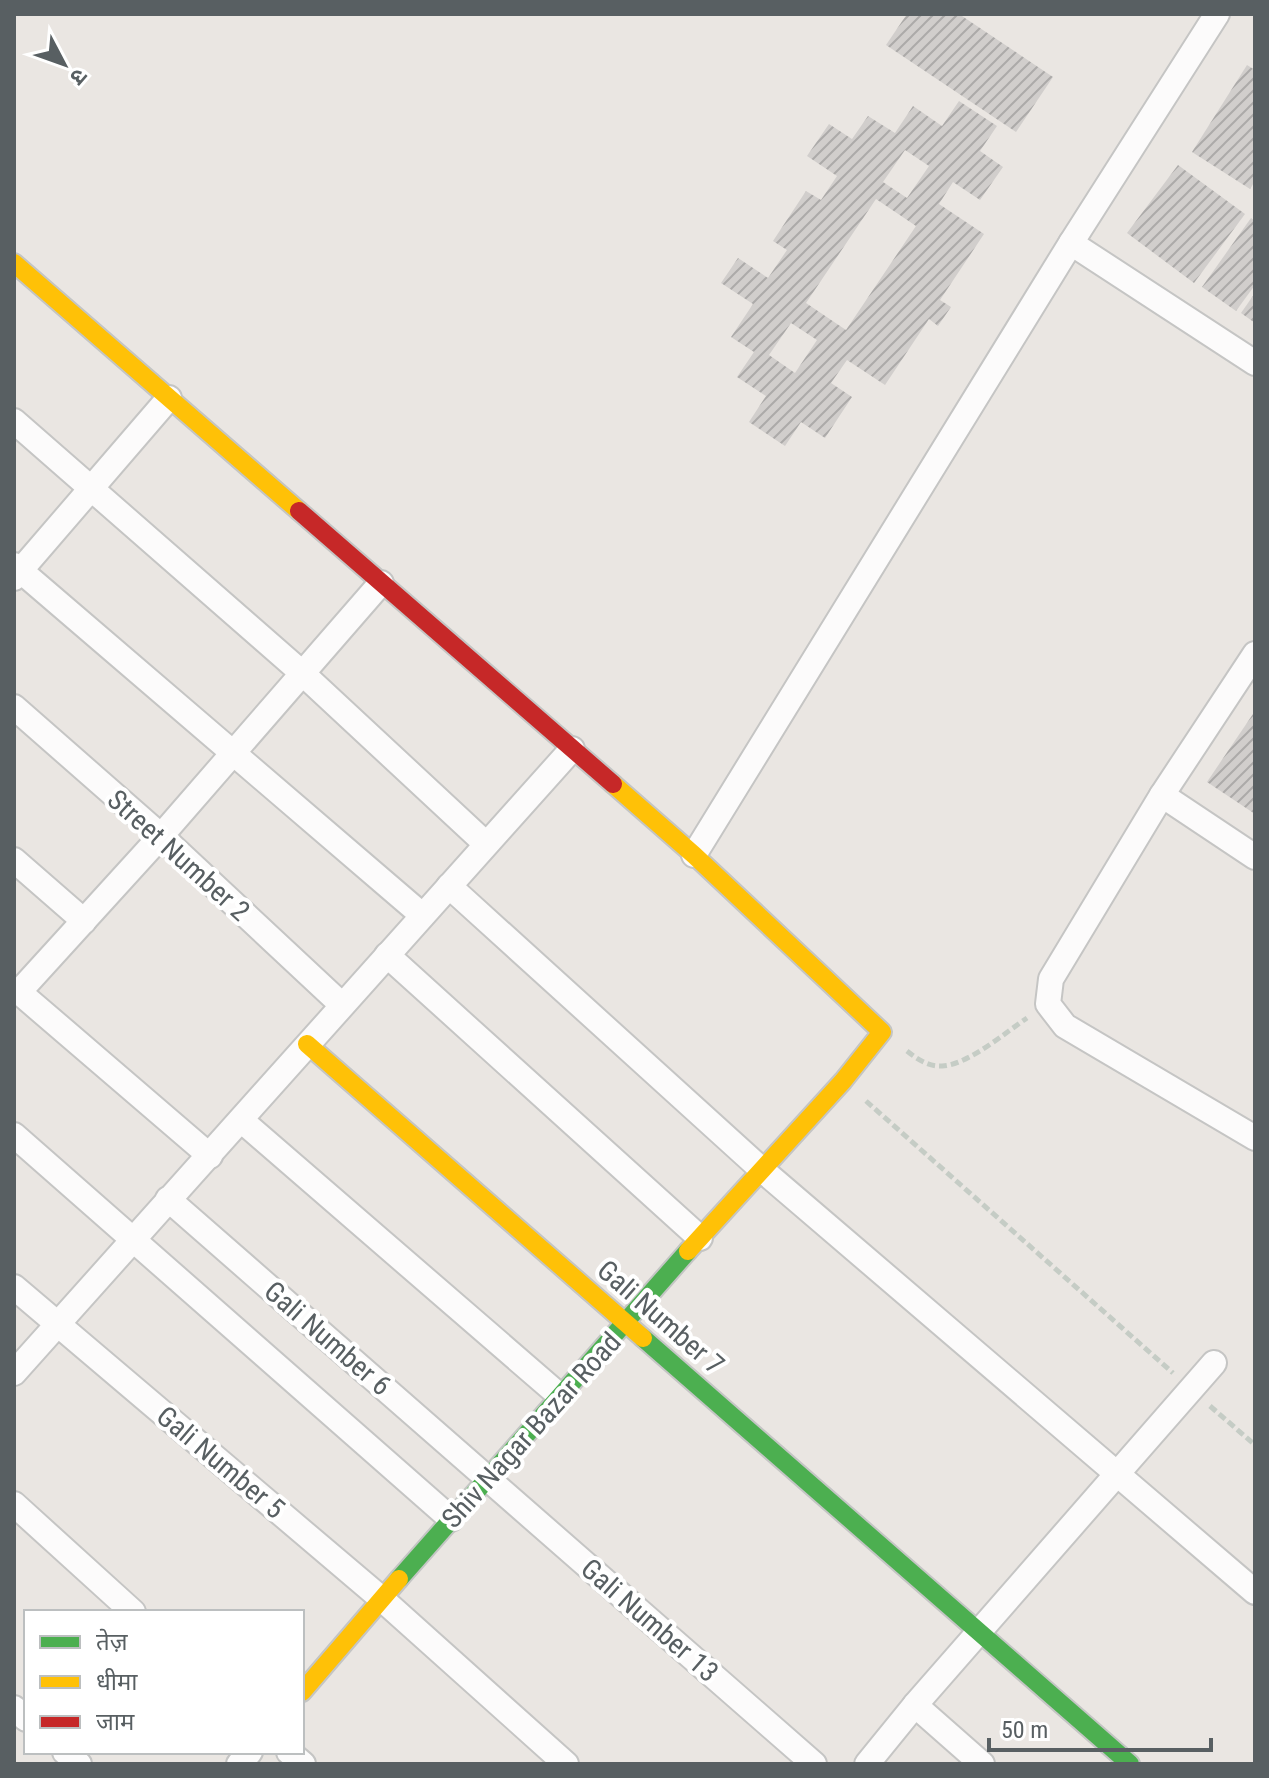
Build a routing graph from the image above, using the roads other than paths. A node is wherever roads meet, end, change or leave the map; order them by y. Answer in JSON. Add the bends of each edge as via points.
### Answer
{"nodes":[{"id":1,"x":1217,"y":14,"type":"edge"},
{"id":2,"x":1071,"y":243,"type":"junction"},
{"id":3,"x":14,"y":263,"type":"edge"},
{"id":4,"x":1255,"y":363,"type":"edge"},
{"id":5,"x":169,"y":398,"type":"junction"},
{"id":6,"x":14,"y":421,"type":"edge"},
{"id":7,"x":92,"y":489,"type":"junction"},
{"id":8,"x":16,"y":571,"type":"edge"},
{"id":9,"x":381,"y":583,"type":"junction"},
{"id":10,"x":1255,"y":654,"type":"edge"},
{"id":11,"x":301,"y":672,"type":"junction"},
{"id":12,"x":14,"y":707,"type":"edge"},
{"id":13,"x":572,"y":749,"type":"junction"},
{"id":14,"x":231,"y":754,"type":"junction"},
{"id":15,"x":1162,"y":795,"type":"junction"},
{"id":16,"x":161,"y":836,"type":"junction"},
{"id":17,"x":486,"y":844,"type":"junction"},
{"id":18,"x":694,"y":855,"type":"junction"},
{"id":19,"x":1255,"y":857,"type":"edge"},
{"id":20,"x":14,"y":860,"type":"edge"},
{"id":21,"x":449,"y":886,"type":"junction"},
{"id":22,"x":422,"y":915,"type":"junction"},
{"id":23,"x":84,"y":921,"type":"junction"},
{"id":24,"x":387,"y":955,"type":"junction"},
{"id":25,"x":16,"y":993,"type":"edge"},
{"id":26,"x":342,"y":1005,"type":"junction"},
{"id":27,"x":307,"y":1044,"type":"junction"},
{"id":28,"x":241,"y":1120,"type":"junction"},
{"id":29,"x":14,"y":1135,"type":"edge"},
{"id":30,"x":1255,"y":1138,"type":"edge"},
{"id":31,"x":210,"y":1156,"type":"junction"},
{"id":32,"x":761,"y":1169,"type":"junction"},
{"id":33,"x":168,"y":1199,"type":"junction"},
{"id":34,"x":133,"y":1238,"type":"junction"},
{"id":35,"x":700,"y":1238,"type":"junction"},
{"id":36,"x":14,"y":1287,"type":"edge"},
{"id":37,"x":59,"y":1324,"type":"junction"},
{"id":38,"x":625,"y":1324,"type":"junction"},
{"id":39,"x":1214,"y":1363,"type":"dead end"},
{"id":40,"x":14,"y":1373,"type":"edge"},
{"id":41,"x":560,"y":1396,"type":"junction"},
{"id":42,"x":1118,"y":1472,"type":"junction"},
{"id":43,"x":487,"y":1477,"type":"junction"},
{"id":44,"x":14,"y":1504,"type":"edge"},
{"id":45,"x":451,"y":1519,"type":"junction"},
{"id":46,"x":1255,"y":1592,"type":"edge"},
{"id":47,"x":383,"y":1600,"type":"junction"},
{"id":48,"x":131,"y":1610,"type":"edge"},
{"id":49,"x":979,"y":1632,"type":"junction"},
{"id":50,"x":304,"y":1690,"type":"edge"},
{"id":51,"x":915,"y":1705,"type":"junction"},
{"id":52,"x":566,"y":1764,"type":"edge"},
{"id":53,"x":814,"y":1764,"type":"edge"},
{"id":54,"x":867,"y":1764,"type":"edge"},
{"id":55,"x":982,"y":1764,"type":"edge"},
{"id":56,"x":1130,"y":1764,"type":"edge"}],
"edges":[{"from":1,"to":2,"type":"street"},
{"from":2,"to":4,"type":"street"},
{"from":2,"to":18,"type":"street"},
{"from":3,"to":5,"type":"street"},
{"from":5,"to":7,"type":"street"},
{"from":5,"to":9,"type":"street"},
{"from":6,"to":7,"type":"street"},
{"from":7,"to":8,"type":"street"},
{"from":7,"to":11,"type":"street"},
{"from":8,"to":14,"type":"street"},
{"from":9,"to":11,"type":"street"},
{"from":9,"to":13,"type":"street"},
{"from":10,"to":15,"type":"street"},
{"from":11,"to":14,"type":"street"},
{"from":11,"to":17,"type":"street"},
{"from":12,"to":16,"type":"street","name":"Street Number 2"},
{"from":13,"to":17,"type":"street"},
{"from":13,"to":18,"type":"street"},
{"from":14,"to":16,"type":"street"},
{"from":14,"to":22,"type":"street"},
{"from":15,"to":19,"type":"street"},
{"from":15,"to":30,"type":"street","via":[[1051,979],[1048,1004],[1065,1026]]},
{"from":16,"to":23,"type":"street"},
{"from":16,"to":26,"type":"street","name":"Street Number 2"},
{"from":17,"to":21,"type":"street"},
{"from":18,"to":32,"type":"street","name":"Shiv Nagar Bazar Road","via":[[882,1032]]},
{"from":20,"to":23,"type":"street"},
{"from":21,"to":22,"type":"street"},
{"from":21,"to":32,"type":"street"},
{"from":22,"to":24,"type":"street"},
{"from":23,"to":25,"type":"street"},
{"from":24,"to":26,"type":"street"},
{"from":24,"to":35,"type":"street"},
{"from":25,"to":31,"type":"street"},
{"from":26,"to":27,"type":"street"},
{"from":27,"to":28,"type":"street"},
{"from":27,"to":38,"type":"street","name":"Gali Number 7"},
{"from":28,"to":31,"type":"street"},
{"from":28,"to":41,"type":"street"},
{"from":29,"to":34,"type":"street"},
{"from":31,"to":33,"type":"street"},
{"from":32,"to":35,"type":"street","name":"Shiv Nagar Bazar Road"},
{"from":32,"to":42,"type":"street"},
{"from":33,"to":34,"type":"street"},
{"from":33,"to":43,"type":"street","name":"Gali Number 6"},
{"from":34,"to":37,"type":"street"},
{"from":34,"to":45,"type":"street"},
{"from":35,"to":38,"type":"street","name":"Shiv Nagar Bazar Road"},
{"from":36,"to":37,"type":"street","name":"Gali Number 5"},
{"from":37,"to":40,"type":"street"},
{"from":37,"to":47,"type":"street","name":"Gali Number 5"},
{"from":38,"to":41,"type":"street","name":"Shiv Nagar Bazar Road"},
{"from":38,"to":49,"type":"street","name":"Gali Number 7"},
{"from":39,"to":42,"type":"street"},
{"from":41,"to":43,"type":"street","name":"Shiv Nagar Bazar Road"},
{"from":42,"to":46,"type":"street"},
{"from":42,"to":49,"type":"street"},
{"from":43,"to":45,"type":"street","name":"Shiv Nagar Bazar Road"},
{"from":43,"to":53,"type":"street","name":"Gali Number 13"},
{"from":44,"to":48,"type":"street"},
{"from":45,"to":47,"type":"street","name":"Shiv Nagar Bazar Road"},
{"from":47,"to":50,"type":"street","name":"Shiv Nagar Bazar Road"},
{"from":47,"to":52,"type":"street","name":"Gali Number 5"},
{"from":49,"to":51,"type":"street"},
{"from":49,"to":56,"type":"street","name":"Gali Number 7"},
{"from":51,"to":54,"type":"street"},
{"from":51,"to":55,"type":"street"}]}
